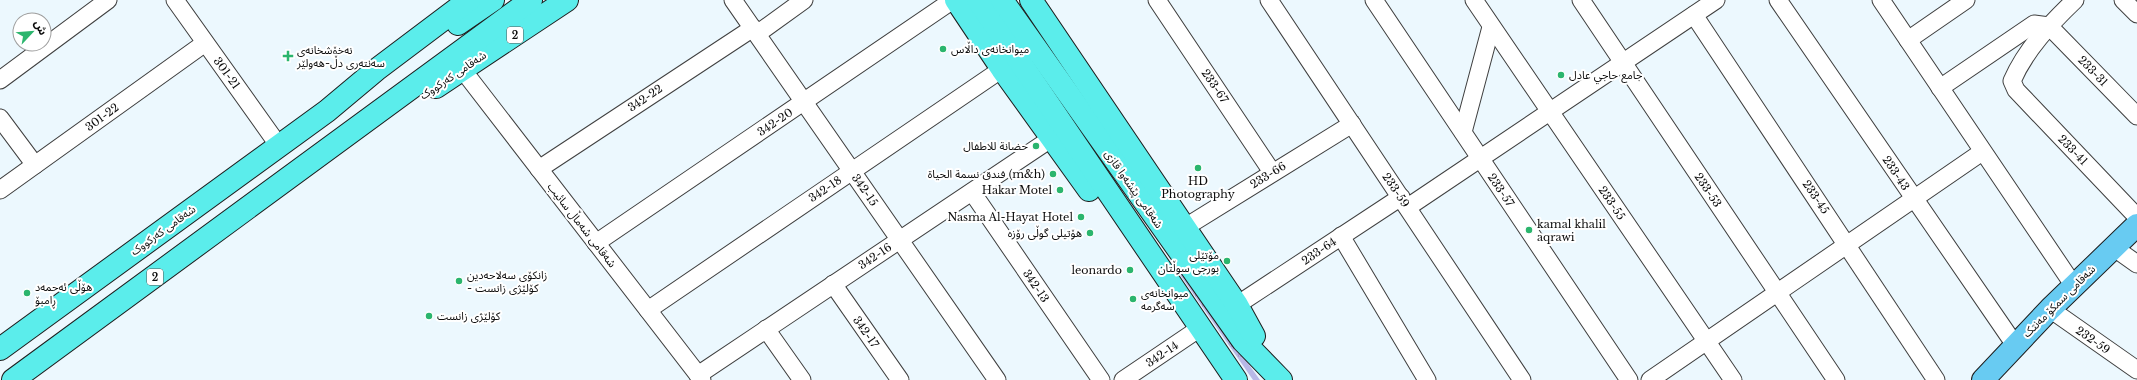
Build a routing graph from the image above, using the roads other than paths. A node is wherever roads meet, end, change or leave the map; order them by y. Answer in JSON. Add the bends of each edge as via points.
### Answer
{"nodes":[{"id":1,"x":108,"y":0,"type":"edge"},
{"id":2,"x":175,"y":0,"type":"edge"},
{"id":3,"x":493,"y":0,"type":"edge"},
{"id":4,"x":531,"y":0,"type":"edge"},
{"id":5,"x":567,"y":0,"type":"edge"},
{"id":6,"x":733,"y":0,"type":"edge"},
{"id":7,"x":804,"y":0,"type":"edge"},
{"id":8,"x":954,"y":0,"type":"edge"},
{"id":9,"x":978,"y":0,"type":"edge"},
{"id":10,"x":1002,"y":0,"type":"edge"},
{"id":11,"x":1031,"y":0,"type":"edge"},
{"id":12,"x":1157,"y":0,"type":"edge"},
{"id":13,"x":1269,"y":0,"type":"edge"},
{"id":14,"x":1374,"y":0,"type":"edge"},
{"id":15,"x":1474,"y":0,"type":"edge"},
{"id":16,"x":1581,"y":0,"type":"edge"},
{"id":17,"x":1716,"y":0,"type":"edge"},
{"id":18,"x":1778,"y":0,"type":"edge"},
{"id":19,"x":1881,"y":0,"type":"edge"},
{"id":20,"x":1966,"y":0,"type":"edge"},
{"id":21,"x":2075,"y":0,"type":"edge"},
{"id":22,"x":2123,"y":0,"type":"edge"},
{"id":23,"x":469,"y":8,"type":"edge"},
{"id":24,"x":2137,"y":14,"type":"edge"},
{"id":25,"x":1694,"y":15,"type":"junction"},
{"id":26,"x":2049,"y":26,"type":"junction"},
{"id":27,"x":1491,"y":27,"type":"junction"},
{"id":28,"x":755,"y":31,"type":"junction"},
{"id":29,"x":1908,"y":40,"type":"junction"},
{"id":30,"x":205,"y":43,"type":"junction"},
{"id":31,"x":1623,"y":62,"type":"junction"},
{"id":32,"x":462,"y":69,"type":"junction"},
{"id":33,"x":1002,"y":69,"type":"junction"},
{"id":34,"x":0,"y":80,"type":"edge"},
{"id":35,"x":1940,"y":88,"type":"junction"},
{"id":36,"x":804,"y":102,"type":"junction"},
{"id":37,"x":1551,"y":112,"type":"junction"},
{"id":38,"x":2137,"y":116,"type":"edge"},
{"id":39,"x":0,"y":118,"type":"edge"},
{"id":40,"x":1352,"y":124,"type":"junction"},
{"id":41,"x":1463,"y":132,"type":"junction"},
{"id":42,"x":1052,"y":138,"type":"junction"},
{"id":43,"x":336,"y":144,"type":"junction"},
{"id":44,"x":279,"y":146,"type":"junction"},
{"id":45,"x":1982,"y":152,"type":"junction"},
{"id":46,"x":1480,"y":158,"type":"junction"},
{"id":47,"x":35,"y":165,"type":"junction"},
{"id":48,"x":539,"y":169,"type":"junction"},
{"id":49,"x":852,"y":171,"type":"junction"},
{"id":50,"x":1272,"y":172,"type":"junction"},
{"id":51,"x":0,"y":190,"type":"edge"},
{"id":52,"x":972,"y":192,"type":"junction"},
{"id":53,"x":1913,"y":199,"type":"junction"},
{"id":54,"x":1404,"y":202,"type":"junction"},
{"id":55,"x":2137,"y":217,"type":"edge"},
{"id":56,"x":2137,"y":225,"type":"edge"},
{"id":57,"x":1184,"y":228,"type":"junction"},
{"id":58,"x":1341,"y":236,"type":"junction"},
{"id":59,"x":900,"y":239,"type":"junction"},
{"id":60,"x":596,"y":243,"type":"junction"},
{"id":61,"x":1847,"y":244,"type":"junction"},
{"id":62,"x":2114,"y":248,"type":"junction"},
{"id":63,"x":2137,"y":264,"type":"edge"},
{"id":64,"x":833,"y":284,"type":"junction"},
{"id":65,"x":2074,"y":286,"type":"junction"},
{"id":66,"x":1777,"y":292,"type":"junction"},
{"id":67,"x":1237,"y":305,"type":"junction"},
{"id":68,"x":2050,"y":309,"type":"junction"},
{"id":69,"x":648,"y":310,"type":"junction"},
{"id":70,"x":40,"y":320,"type":"junction"},
{"id":71,"x":766,"y":328,"type":"junction"},
{"id":72,"x":1200,"y":328,"type":"junction"},
{"id":73,"x":1707,"y":343,"type":"junction"},
{"id":74,"x":2015,"y":345,"type":"junction"},
{"id":75,"x":61,"y":346,"type":"junction"},
{"id":76,"x":0,"y":350,"type":"edge"},
{"id":77,"x":2137,"y":370,"type":"edge"},
{"id":78,"x":1277,"y":376,"type":"edge"},
{"id":79,"x":700,"y":377,"type":"edge"},
{"id":80,"x":1986,"y":379,"type":"edge"},
{"id":81,"x":13,"y":380,"type":"edge"},
{"id":82,"x":802,"y":380,"type":"edge"},
{"id":83,"x":900,"y":380,"type":"edge"},
{"id":84,"x":997,"y":380,"type":"edge"},
{"id":85,"x":1101,"y":380,"type":"edge"},
{"id":86,"x":1123,"y":380,"type":"edge"},
{"id":87,"x":1236,"y":380,"type":"edge"},
{"id":88,"x":1427,"y":380,"type":"edge"},
{"id":89,"x":1522,"y":380,"type":"edge"},
{"id":90,"x":1629,"y":380,"type":"edge"},
{"id":91,"x":1650,"y":380,"type":"edge"},
{"id":92,"x":1732,"y":380,"type":"edge"},
{"id":93,"x":1836,"y":380,"type":"edge"},
{"id":94,"x":1936,"y":380,"type":"edge"}],
"edges":[{"from":1,"to":34,"type":"street"},
{"from":2,"to":30,"type":"street","name":"301-21"},
{"from":3,"to":23,"type":"highway","name":"شەقامی کەرکووک"},
{"from":4,"to":43,"type":"highway","name":"شەقامی کەرکووک"},
{"from":5,"to":32,"type":"highway","name":"شەقامی کەرکووک","number":"2"},
{"from":6,"to":28,"type":"street","name":"342-15"},
{"from":7,"to":28,"type":"street","name":"342-22"},
{"from":8,"to":33,"type":"highway","name":"شەقامی پێشەوا قازی"},
{"from":8,"to":36,"type":"street","name":"342-20"},
{"from":9,"to":72,"type":"highway","name":"شەقامی پێشەوا قازی"},
{"from":10,"to":78,"type":"highway","name":"شەقامی پێشەوا قازی","via":[[1242,341]]},
{"from":11,"to":57,"type":"highway","name":"شەقامی پێشەوا قازی"},
{"from":12,"to":50,"type":"street","name":"233-67"},
{"from":13,"to":40,"type":"street","name":"233-59"},
{"from":14,"to":41,"type":"street","name":"233-57"},
{"from":15,"to":27,"type":"street","name":"233-55"},
{"from":16,"to":31,"type":"street","name":"233-53"},
{"from":17,"to":25,"type":"street","name":"233-64"},
{"from":18,"to":53,"type":"street","name":"233-43"},
{"from":19,"to":29,"type":"street"},
{"from":20,"to":29,"type":"street"},
{"from":21,"to":26,"type":"street"},
{"from":22,"to":24,"type":"street"},
{"from":23,"to":44,"type":"highway","name":"شەقامی کەرکووک"},
{"from":25,"to":31,"type":"street","name":"233-64"},
{"from":25,"to":61,"type":"street","name":"233-45"},
{"from":26,"to":35,"type":"street","via":[[2034,24]]},
{"from":26,"to":38,"type":"street","name":"233-31"},
{"from":26,"to":55,"type":"street","name":"233-41","via":[[2026,55],[2012,81],[2016,90]]},
{"from":27,"to":37,"type":"street","name":"233-55"},
{"from":27,"to":41,"type":"street"},
{"from":28,"to":36,"type":"street","name":"342-15"},
{"from":28,"to":48,"type":"street","name":"342-22"},
{"from":29,"to":35,"type":"street"},
{"from":30,"to":44,"type":"street","name":"301-21"},
{"from":30,"to":47,"type":"street","name":"301-22"},
{"from":31,"to":37,"type":"street","name":"233-64"},
{"from":31,"to":66,"type":"street","name":"233-53"},
{"from":32,"to":43,"type":"highway","name":"شەقامی کەرکووک","number":"2","via":[[391,118]]},
{"from":32,"to":48,"type":"street","name":"شەقامی شەماڵ سائیب"},
{"from":33,"to":42,"type":"highway","name":"شەقامی پێشەوا قازی"},
{"from":33,"to":49,"type":"street","name":"342-18"},
{"from":35,"to":45,"type":"street"},
{"from":36,"to":49,"type":"street","name":"342-15"},
{"from":36,"to":60,"type":"street","name":"342-20"},
{"from":37,"to":46,"type":"street","name":"233-64"},
{"from":37,"to":73,"type":"street","name":"233-55"},
{"from":39,"to":47,"type":"street"},
{"from":40,"to":50,"type":"street","name":"233-66"},
{"from":40,"to":54,"type":"street","name":"233-59"},
{"from":41,"to":46,"type":"street","name":"233-57"},
{"from":42,"to":52,"type":"street","name":"342-16"},
{"from":42,"to":72,"type":"highway","name":"شەقامی پێشەوا قازی","via":[[1157,284]]},
{"from":43,"to":75,"type":"highway","name":"شەقامی کەرکووک","number":"2"},
{"from":44,"to":70,"type":"highway","name":"شەقامی کەرکووک"},
{"from":45,"to":53,"type":"street"},
{"from":45,"to":65,"type":"street"},
{"from":46,"to":54,"type":"street","name":"233-64"},
{"from":46,"to":90,"type":"street","name":"233-57"},
{"from":47,"to":51,"type":"street","name":"301-22"},
{"from":48,"to":60,"type":"street","name":"شەقامی شەماڵ سائیب"},
{"from":49,"to":59,"type":"street","name":"342-15"},
{"from":49,"to":69,"type":"street","name":"342-18"},
{"from":50,"to":57,"type":"street","name":"233-66"},
{"from":52,"to":59,"type":"street","name":"342-16"},
{"from":52,"to":85,"type":"street","name":"342-13"},
{"from":53,"to":61,"type":"street"},
{"from":53,"to":74,"type":"street","name":"233-43"},
{"from":54,"to":58,"type":"street","name":"233-64"},
{"from":54,"to":89,"type":"street","name":"233-59"},
{"from":56,"to":62,"type":"main road","name":"شەقامی سمکۆ مەنتک"},
{"from":57,"to":67,"type":"highway","name":"شەقامی پێشەوا قازی"},
{"from":58,"to":67,"type":"street","name":"233-64"},
{"from":58,"to":88,"type":"street"},
{"from":59,"to":64,"type":"street","name":"342-16"},
{"from":59,"to":84,"type":"street","name":"342-15"},
{"from":60,"to":69,"type":"street","name":"شەقامی شەماڵ سائیب"},
{"from":61,"to":66,"type":"street"},
{"from":61,"to":94,"type":"street","name":"233-45"},
{"from":62,"to":63,"type":"street"},
{"from":62,"to":65,"type":"main road","name":"شەقامی سمکۆ مەنتک"},
{"from":64,"to":71,"type":"street","name":"342-16"},
{"from":64,"to":83,"type":"street","name":"342-17"},
{"from":65,"to":68,"type":"main road","name":"شەقامی سمکۆ مەنتک"},
{"from":66,"to":73,"type":"street"},
{"from":66,"to":93,"type":"street","name":"233-53"},
{"from":67,"to":78,"type":"highway","name":"شەقامی پێشەوا قازی"},
{"from":68,"to":74,"type":"main road","name":"شەقامی سمکۆ مەنتک"},
{"from":68,"to":77,"type":"street","name":"232-59"},
{"from":69,"to":79,"type":"street","name":"شەقامی شەماڵ سائیب"},
{"from":70,"to":75,"type":"highway","via":[[34,329],[37,344],[46,349]]},
{"from":70,"to":76,"type":"highway","name":"شەقامی کەرکووک"},
{"from":71,"to":79,"type":"street","name":"342-16"},
{"from":71,"to":82,"type":"street"},
{"from":72,"to":86,"type":"street","name":"342-14"},
{"from":72,"to":87,"type":"highway","name":"شەقامی پێشەوا قازی"},
{"from":73,"to":91,"type":"street"},
{"from":73,"to":92,"type":"street","name":"233-55"},
{"from":74,"to":80,"type":"main road","name":"شەقامی سمکۆ مەنتک"},
{"from":75,"to":81,"type":"highway","name":"شەقامی کەرکووک","number":"2"},
{"from":76,"to":81,"type":"highway","via":[[17,359],[18,371]]}]}
